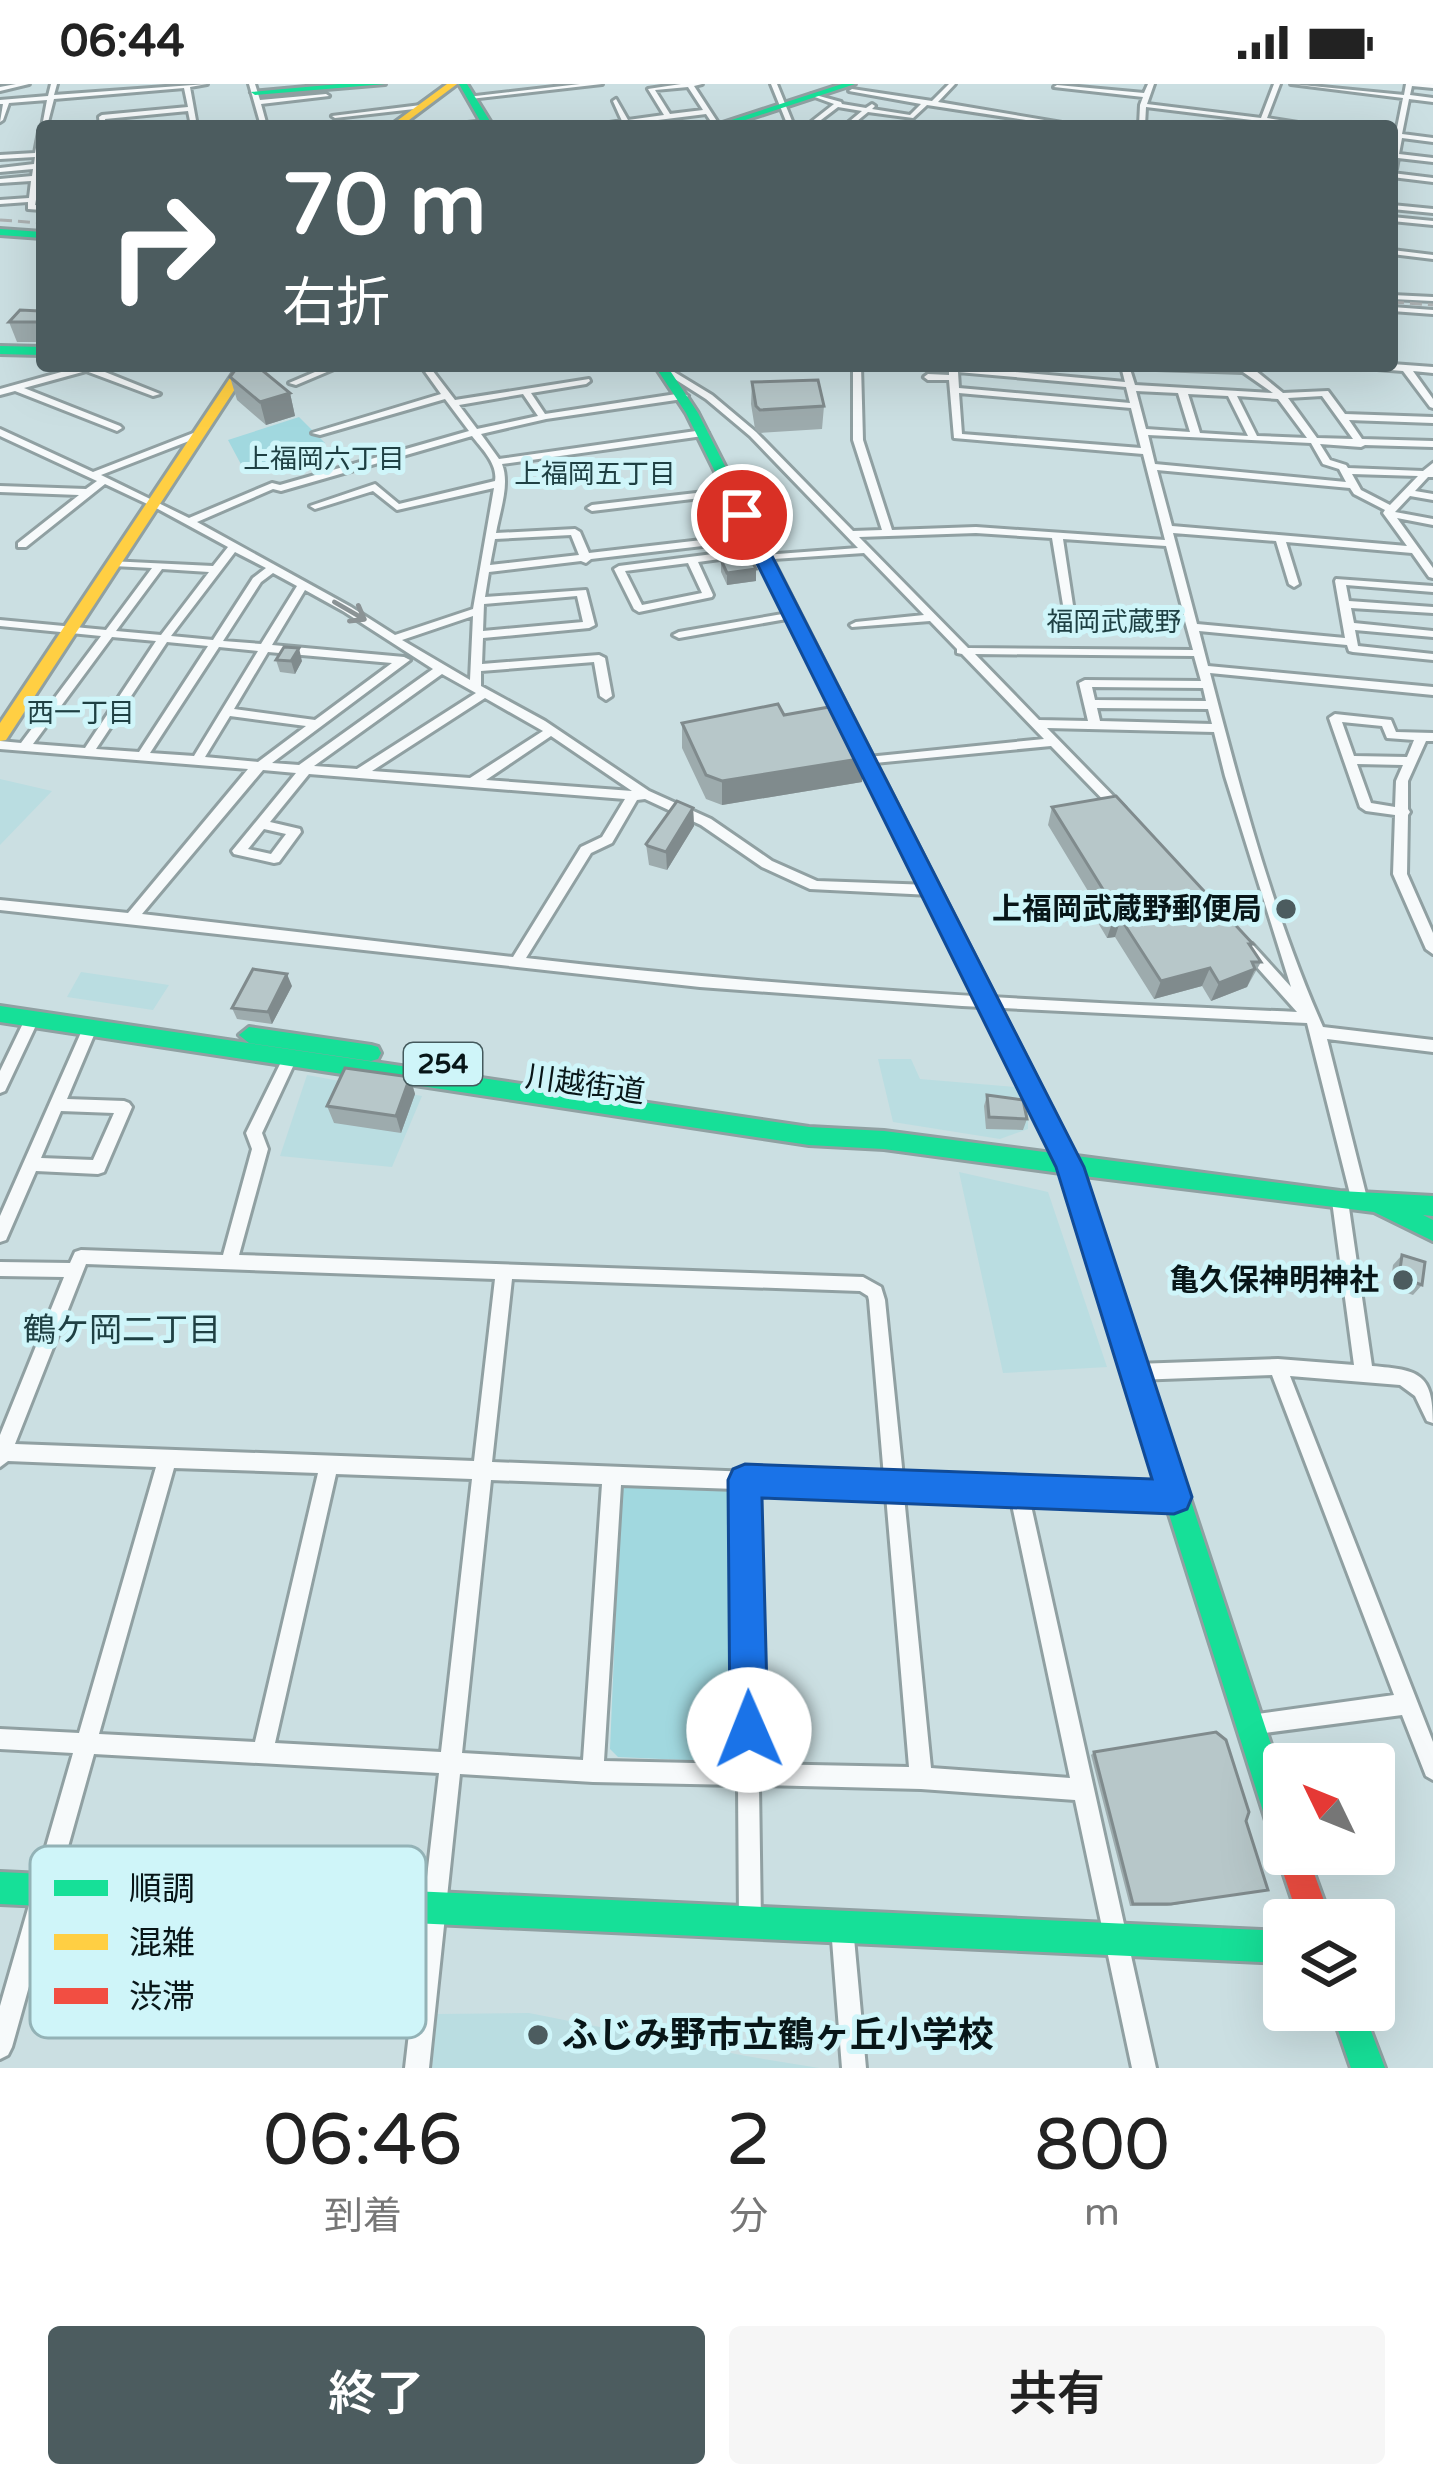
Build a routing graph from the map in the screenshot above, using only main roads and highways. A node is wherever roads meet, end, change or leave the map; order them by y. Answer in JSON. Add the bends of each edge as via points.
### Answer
{"nodes":[{"id":1,"x":381,"y":84,"type":"edge"},
{"id":2,"x":462,"y":88,"type":"edge"},
{"id":3,"x":852,"y":88,"type":"edge"},
{"id":4,"x":324,"y":89,"type":"edge"},
{"id":5,"x":255,"y":93,"type":"edge"},
{"id":6,"x":778,"y":94,"type":"edge"},
{"id":7,"x":403,"y":120,"type":"edge"},
{"id":8,"x":484,"y":120,"type":"edge"},
{"id":9,"x":715,"y":120,"type":"edge"},
{"id":10,"x":0,"y":232,"type":"edge"},
{"id":11,"x":36,"y":235,"type":"edge"},
{"id":12,"x":0,"y":350,"type":"edge"},
{"id":13,"x":36,"y":351,"type":"edge"},
{"id":14,"x":240,"y":372,"type":"edge"},
{"id":15,"x":666,"y":372,"type":"edge"},
{"id":16,"x":0,"y":740,"type":"edge"},
{"id":17,"x":0,"y":1000,"type":"edge"},
{"id":18,"x":0,"y":1014,"type":"edge"},
{"id":19,"x":884,"y":1140,"type":"junction"},
{"id":20,"x":1070,"y":1167,"type":"junction"},
{"id":21,"x":1359,"y":1202,"type":"junction"},
{"id":22,"x":1433,"y":1206,"type":"edge"},
{"id":23,"x":1433,"y":1231,"type":"edge"},
{"id":24,"x":1263,"y":1766,"type":"edge"},
{"id":25,"x":0,"y":1888,"type":"edge"},
{"id":26,"x":30,"y":1890,"type":"edge"},
{"id":27,"x":426,"y":1909,"type":"edge"},
{"id":28,"x":1263,"y":1946,"type":"edge"},
{"id":29,"x":1355,"y":2031,"type":"edge"},
{"id":30,"x":1368,"y":2068,"type":"edge"}],
"edges":[{"from":1,"to":4,"type":"main road"},
{"from":2,"to":7,"type":"main road"},
{"from":2,"to":8,"type":"main road"},
{"from":3,"to":6,"type":"main road","via":[[820,104]]},
{"from":4,"to":5,"type":"main road"},
{"from":6,"to":9,"type":"main road"},
{"from":10,"to":11,"type":"main road"},
{"from":12,"to":13,"type":"main road"},
{"from":14,"to":16,"type":"main road"},
{"from":15,"to":20,"type":"main road"},
{"from":17,"to":19,"type":"main road","name":"川越街道","number":"254","via":[[624,1090]]},
{"from":18,"to":19,"type":"main road","name":"川越街道","number":"254","via":[[809,1136]]},
{"from":19,"to":20,"type":"main road","name":"川越街道","number":"254"},
{"from":20,"to":21,"type":"main road","name":"川越街道","number":"254"},
{"from":20,"to":24,"type":"main road"},
{"from":21,"to":22,"type":"main road","name":"川越街道","number":"254"},
{"from":21,"to":23,"type":"main road"},
{"from":25,"to":26,"type":"main road"},
{"from":27,"to":28,"type":"main road"},
{"from":29,"to":30,"type":"main road"}]}
